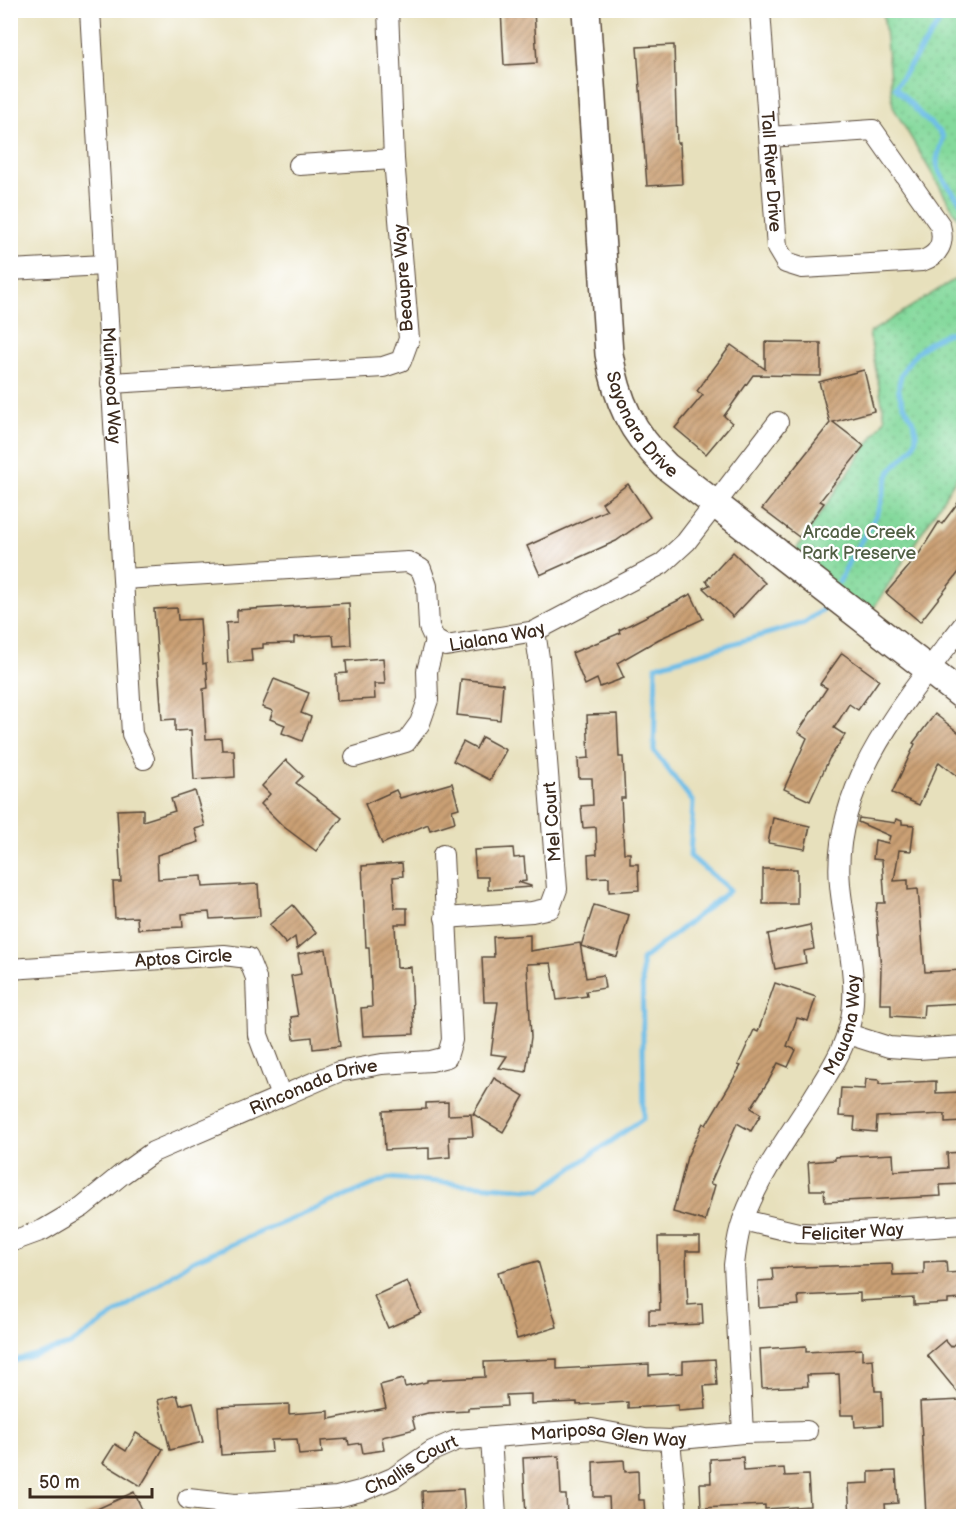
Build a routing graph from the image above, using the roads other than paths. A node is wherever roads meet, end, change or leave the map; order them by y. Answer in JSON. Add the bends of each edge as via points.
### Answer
{"nodes":[{"id":1,"x":90,"y":10,"type":"edge"},
{"id":2,"x":388,"y":10,"type":"edge"},
{"id":3,"x":586,"y":10,"type":"edge"},
{"id":4,"x":759,"y":10,"type":"edge"},
{"id":5,"x":770,"y":137,"type":"junction"},
{"id":6,"x":394,"y":159,"type":"junction"},
{"id":7,"x":299,"y":165,"type":"dead end"},
{"id":8,"x":104,"y":265,"type":"junction"},
{"id":9,"x":10,"y":270,"type":"edge"},
{"id":10,"x":111,"y":383,"type":"junction"},
{"id":11,"x":778,"y":422,"type":"dead end"},
{"id":12,"x":715,"y":505,"type":"junction"},
{"id":13,"x":123,"y":579,"type":"junction"},
{"id":14,"x":963,"y":624,"type":"edge"},
{"id":15,"x":535,"y":631,"type":"junction"},
{"id":16,"x":435,"y":640,"type":"junction"},
{"id":17,"x":928,"y":671,"type":"junction"},
{"id":18,"x":963,"y":697,"type":"edge"},
{"id":19,"x":355,"y":757,"type":"dead end"},
{"id":20,"x":144,"y":759,"type":"dead end"},
{"id":21,"x":443,"y":855,"type":"dead end"},
{"id":22,"x":445,"y":918,"type":"junction"},
{"id":23,"x":10,"y":969,"type":"edge"},
{"id":24,"x":848,"y":1034,"type":"junction"},
{"id":25,"x":963,"y":1046,"type":"edge"},
{"id":26,"x":281,"y":1096,"type":"junction"},
{"id":27,"x":743,"y":1220,"type":"junction"},
{"id":28,"x":963,"y":1225,"type":"edge"},
{"id":29,"x":10,"y":1242,"type":"edge"},
{"id":30,"x":807,"y":1431,"type":"dead end"},
{"id":31,"x":743,"y":1433,"type":"junction"},
{"id":32,"x":491,"y":1438,"type":"junction"},
{"id":33,"x":670,"y":1440,"type":"junction"},
{"id":34,"x":188,"y":1499,"type":"dead end"},
{"id":35,"x":496,"y":1516,"type":"edge"},
{"id":36,"x":677,"y":1516,"type":"edge"}],
"edges":[{"from":1,"to":8,"type":"street","name":"Muirwood Way"},
{"from":2,"to":6,"type":"street","name":"Beaupre Way"},
{"from":3,"to":12,"type":"street","name":"Sayonara Drive","via":[[614,382],[627,416],[646,447]]},
{"from":4,"to":5,"type":"street","name":"Tall River Drive"},
{"from":5,"to":5,"type":"street","name":"Tall River Drive","via":[[777,248],[786,263],[802,268],[922,261],[938,250],[940,225],[873,130]]},
{"from":6,"to":7,"type":"street"},
{"from":6,"to":10,"type":"street","name":"Beaupre Way","via":[[409,339],[401,361],[383,367]]},
{"from":8,"to":9,"type":"street"},
{"from":8,"to":10,"type":"street","name":"Muirwood Way"},
{"from":10,"to":13,"type":"street","name":"Muirwood Way"},
{"from":11,"to":12,"type":"street","name":"Lialana Way"},
{"from":12,"to":15,"type":"street","name":"Lialana Way","via":[[686,542],[662,564]]},
{"from":12,"to":17,"type":"street","name":"Sayonara Drive"},
{"from":13,"to":16,"type":"street","name":"Lialana Way","via":[[408,562],[421,569],[427,586],[429,627]]},
{"from":13,"to":20,"type":"street","name":"Muirwood Way","via":[[132,734]]},
{"from":14,"to":17,"type":"street","name":"Mauana Way"},
{"from":15,"to":16,"type":"street","name":"Lialana Way","via":[[446,646]]},
{"from":15,"to":22,"type":"street","name":"Mel Court","via":[[557,889],[550,908]]},
{"from":16,"to":19,"type":"street","via":[[427,671],[428,700],[420,723],[406,742]]},
{"from":17,"to":18,"type":"street","name":"Sayonara Drive"},
{"from":17,"to":24,"type":"street","name":"Mauana Way","via":[[889,723],[863,771],[840,845],[840,884],[852,972]]},
{"from":21,"to":22,"type":"street","name":"Rinconada Drive"},
{"from":22,"to":26,"type":"street","name":"Rinconada Drive","via":[[452,1040],[447,1057],[338,1072]]},
{"from":23,"to":26,"type":"street","name":"Aptos Circle","via":[[224,955],[248,958],[256,978],[258,1035]]},
{"from":24,"to":25,"type":"street","via":[[889,1047]]},
{"from":24,"to":27,"type":"street","name":"Mauana Way","via":[[764,1175]]},
{"from":26,"to":29,"type":"street","name":"Rinconada Drive","via":[[153,1152],[82,1207],[43,1230]]},
{"from":27,"to":28,"type":"street","name":"Feliciter Way","via":[[798,1233],[829,1234]]},
{"from":27,"to":31,"type":"street","name":"Mauana Way","via":[[734,1265]]},
{"from":30,"to":31,"type":"street","name":"Mariposa Glen Way"},
{"from":31,"to":33,"type":"street","name":"Mariposa Glen Way"},
{"from":32,"to":33,"type":"street","name":"Mariposa Glen Way","via":[[592,1429]]},
{"from":32,"to":34,"type":"street","name":"Challis Court","via":[[457,1440],[432,1451],[393,1478],[338,1497],[235,1504]]},
{"from":32,"to":35,"type":"street"},
{"from":33,"to":36,"type":"street"}]}
